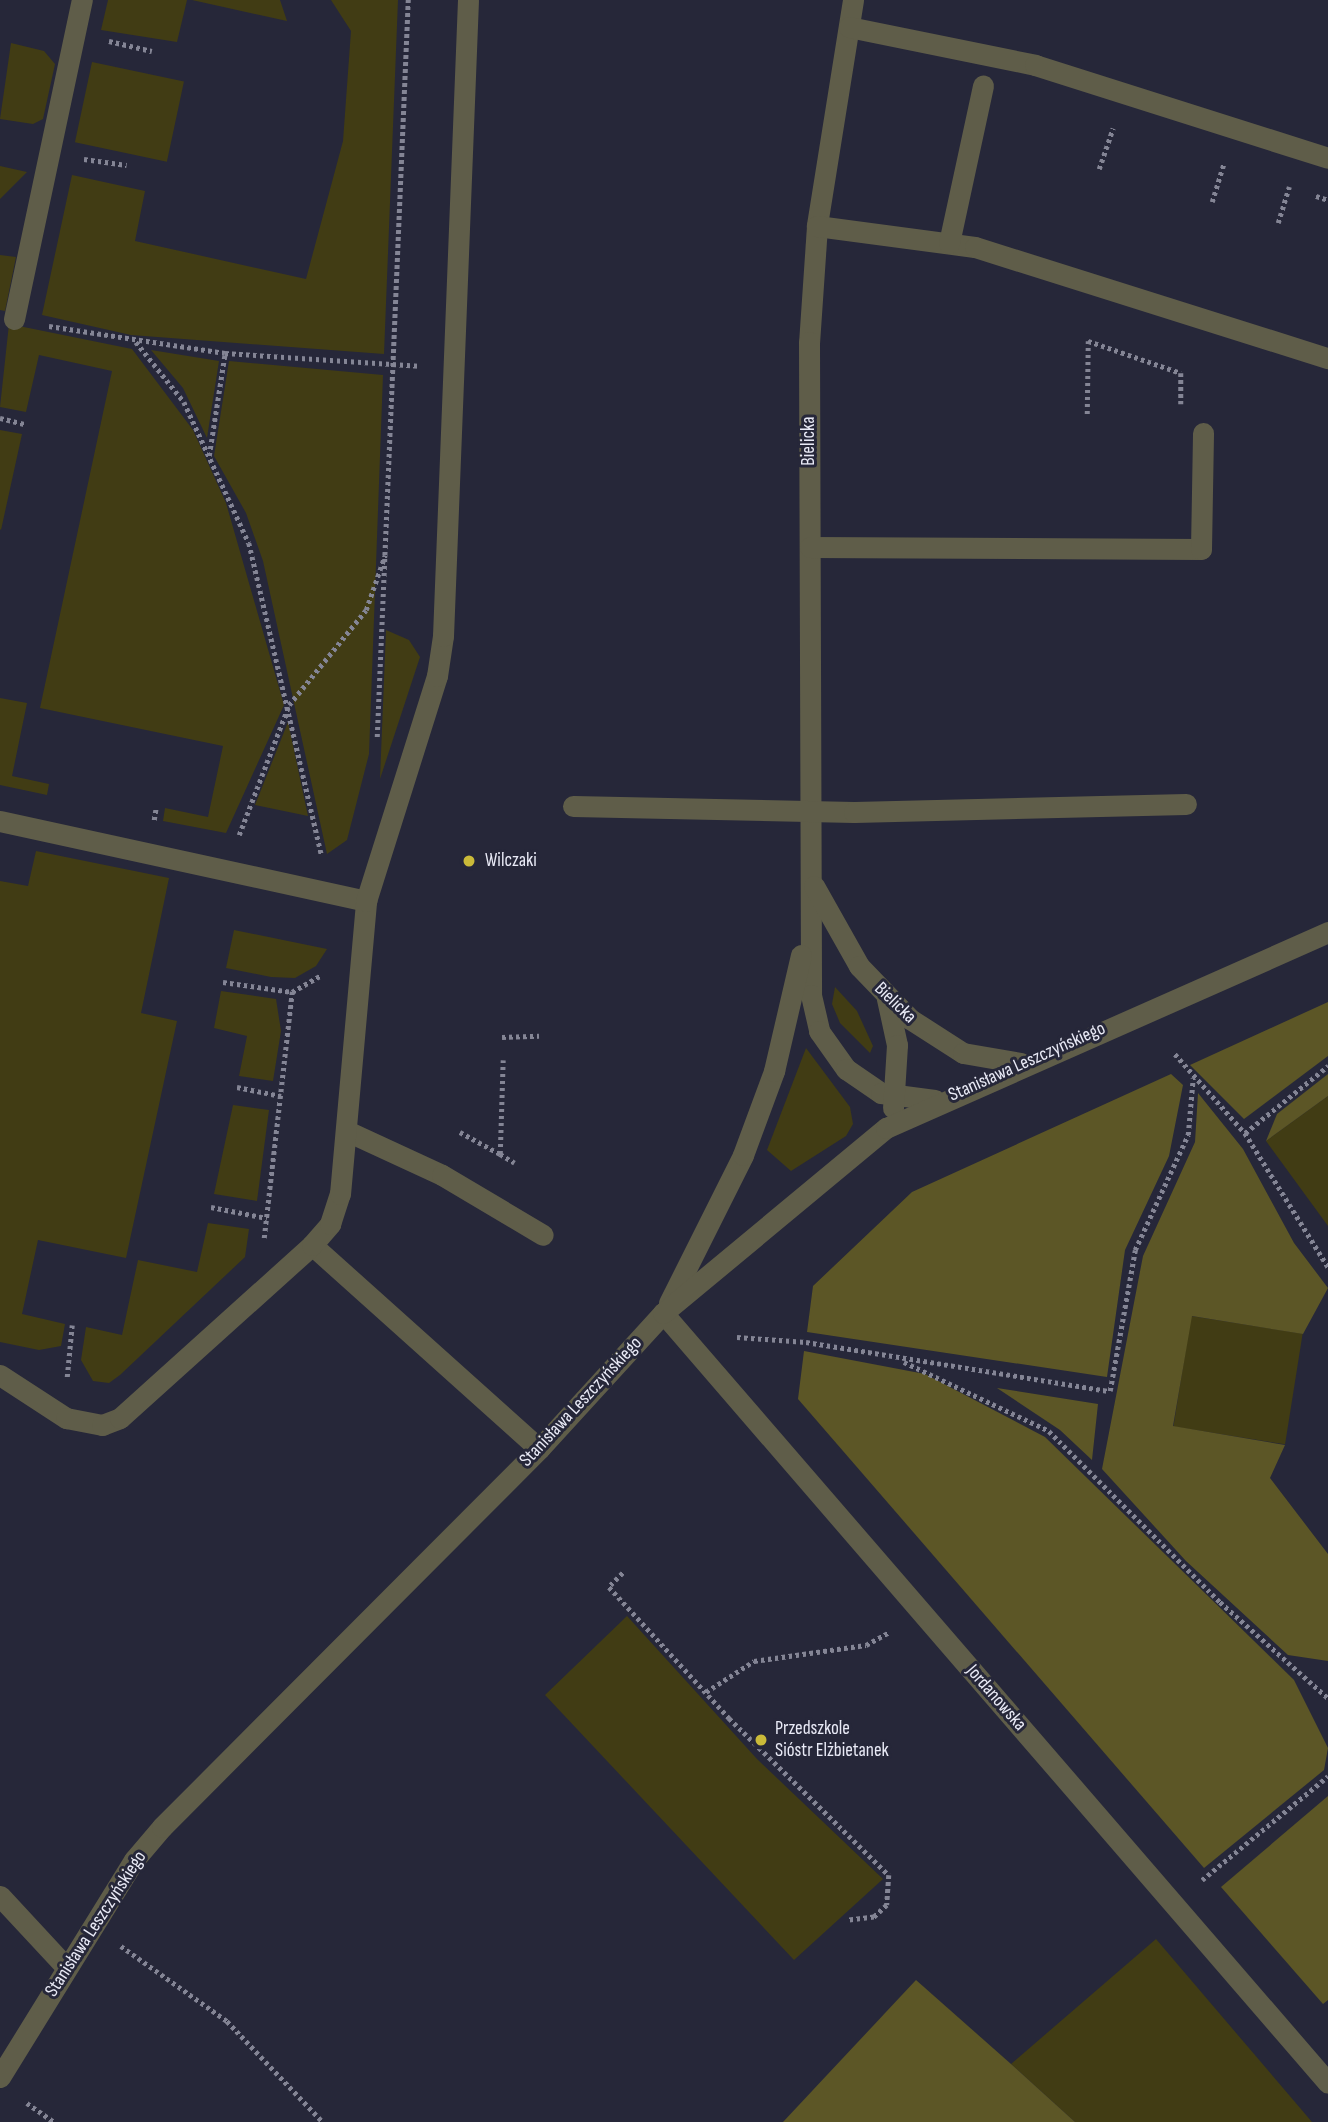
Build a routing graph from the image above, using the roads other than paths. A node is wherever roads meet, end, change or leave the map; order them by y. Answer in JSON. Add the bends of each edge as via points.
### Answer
{"nodes":[{"id":1,"x":82,"y":0,"type":"edge"},
{"id":2,"x":468,"y":0,"type":"edge"},
{"id":3,"x":853,"y":0,"type":"edge"},
{"id":4,"x":849,"y":27,"type":"junction"},
{"id":5,"x":983,"y":86,"type":"dead end"},
{"id":6,"x":1328,"y":158,"type":"edge"},
{"id":7,"x":817,"y":226,"type":"junction"},
{"id":8,"x":949,"y":243,"type":"junction"},
{"id":9,"x":14,"y":319,"type":"road end"},
{"id":10,"x":1328,"y":358,"type":"edge"},
{"id":11,"x":1203,"y":433,"type":"road end"},
{"id":12,"x":810,"y":547,"type":"junction"},
{"id":13,"x":1186,"y":804,"type":"dead end"},
{"id":14,"x":573,"y":806,"type":"dead end"},
{"id":15,"x":812,"y":807,"type":"junction"},
{"id":16,"x":0,"y":821,"type":"edge"},
{"id":17,"x":814,"y":886,"type":"junction"},
{"id":18,"x":366,"y":901,"type":"junction"},
{"id":19,"x":807,"y":922,"type":"junction"},
{"id":20,"x":1328,"y":932,"type":"edge"},
{"id":21,"x":887,"y":999,"type":"junction"},
{"id":22,"x":1022,"y":1063,"type":"junction"},
{"id":23,"x":897,"y":1098,"type":"junction"},
{"id":24,"x":946,"y":1098,"type":"junction"},
{"id":25,"x":886,"y":1128,"type":"junction"},
{"id":26,"x":349,"y":1132,"type":"junction"},
{"id":27,"x":543,"y":1235,"type":"dead end"},
{"id":28,"x":312,"y":1245,"type":"junction"},
{"id":29,"x":663,"y":1313,"type":"junction"},
{"id":30,"x":0,"y":1376,"type":"edge"},
{"id":31,"x":539,"y":1449,"type":"junction"},
{"id":32,"x":0,"y":1896,"type":"edge"},
{"id":33,"x":66,"y":1967,"type":"junction"},
{"id":34,"x":0,"y":2077,"type":"edge"},
{"id":35,"x":1328,"y":2083,"type":"edge"}],
"edges":[{"from":1,"to":9,"type":"street"},
{"from":2,"to":18,"type":"street","via":[[441,657]]},
{"from":3,"to":4,"type":"street","name":"Bielicka"},
{"from":4,"to":6,"type":"street","via":[[1035,65]]},
{"from":4,"to":7,"type":"street","name":"Bielicka"},
{"from":5,"to":8,"type":"street"},
{"from":7,"to":8,"type":"street"},
{"from":7,"to":12,"type":"street","name":"Bielicka","via":[[809,342]]},
{"from":8,"to":10,"type":"street"},
{"from":11,"to":12,"type":"street","via":[[1201,549]]},
{"from":12,"to":15,"type":"street","name":"Bielicka"},
{"from":13,"to":15,"type":"street","via":[[854,812]]},
{"from":14,"to":15,"type":"street"},
{"from":15,"to":17,"type":"street","name":"Bielicka"},
{"from":16,"to":18,"type":"street"},
{"from":17,"to":19,"type":"street","name":"Bielicka"},
{"from":17,"to":21,"type":"street","name":"Bielicka","via":[[837,933]]},
{"from":18,"to":26,"type":"street"},
{"from":19,"to":23,"type":"street","name":"Bielicka","via":[[819,1031],[846,1069]]},
{"from":19,"to":29,"type":"street","via":[[786,1027],[743,1155]]},
{"from":20,"to":22,"type":"street","name":"Stanisława Leszczyńskiego"},
{"from":21,"to":22,"type":"street","name":"Bielicka","via":[[939,1042],[989,1060]]},
{"from":21,"to":23,"type":"street","via":[[897,1045]]},
{"from":22,"to":24,"type":"street","name":"Stanisława Leszczyńskiego"},
{"from":23,"to":24,"type":"street","name":"Bielicka"},
{"from":23,"to":25,"type":"street"},
{"from":24,"to":25,"type":"street","name":"Stanisława Leszczyńskiego"},
{"from":25,"to":29,"type":"street","name":"Stanisława Leszczyńskiego"},
{"from":26,"to":27,"type":"street","via":[[442,1175]]},
{"from":26,"to":28,"type":"street","via":[[341,1194],[330,1224]]},
{"from":28,"to":30,"type":"street","via":[[120,1418],[102,1425],[66,1418]]},
{"from":28,"to":31,"type":"street"},
{"from":29,"to":31,"type":"street","name":"Stanisława Leszczyńskiego"},
{"from":29,"to":35,"type":"street","name":"Jordanowska"},
{"from":31,"to":33,"type":"street","name":"Stanisława Leszczyńskiego","via":[[162,1827]]},
{"from":32,"to":33,"type":"street"},
{"from":33,"to":34,"type":"street","name":"Stanisława Leszczyńskiego"}]}
